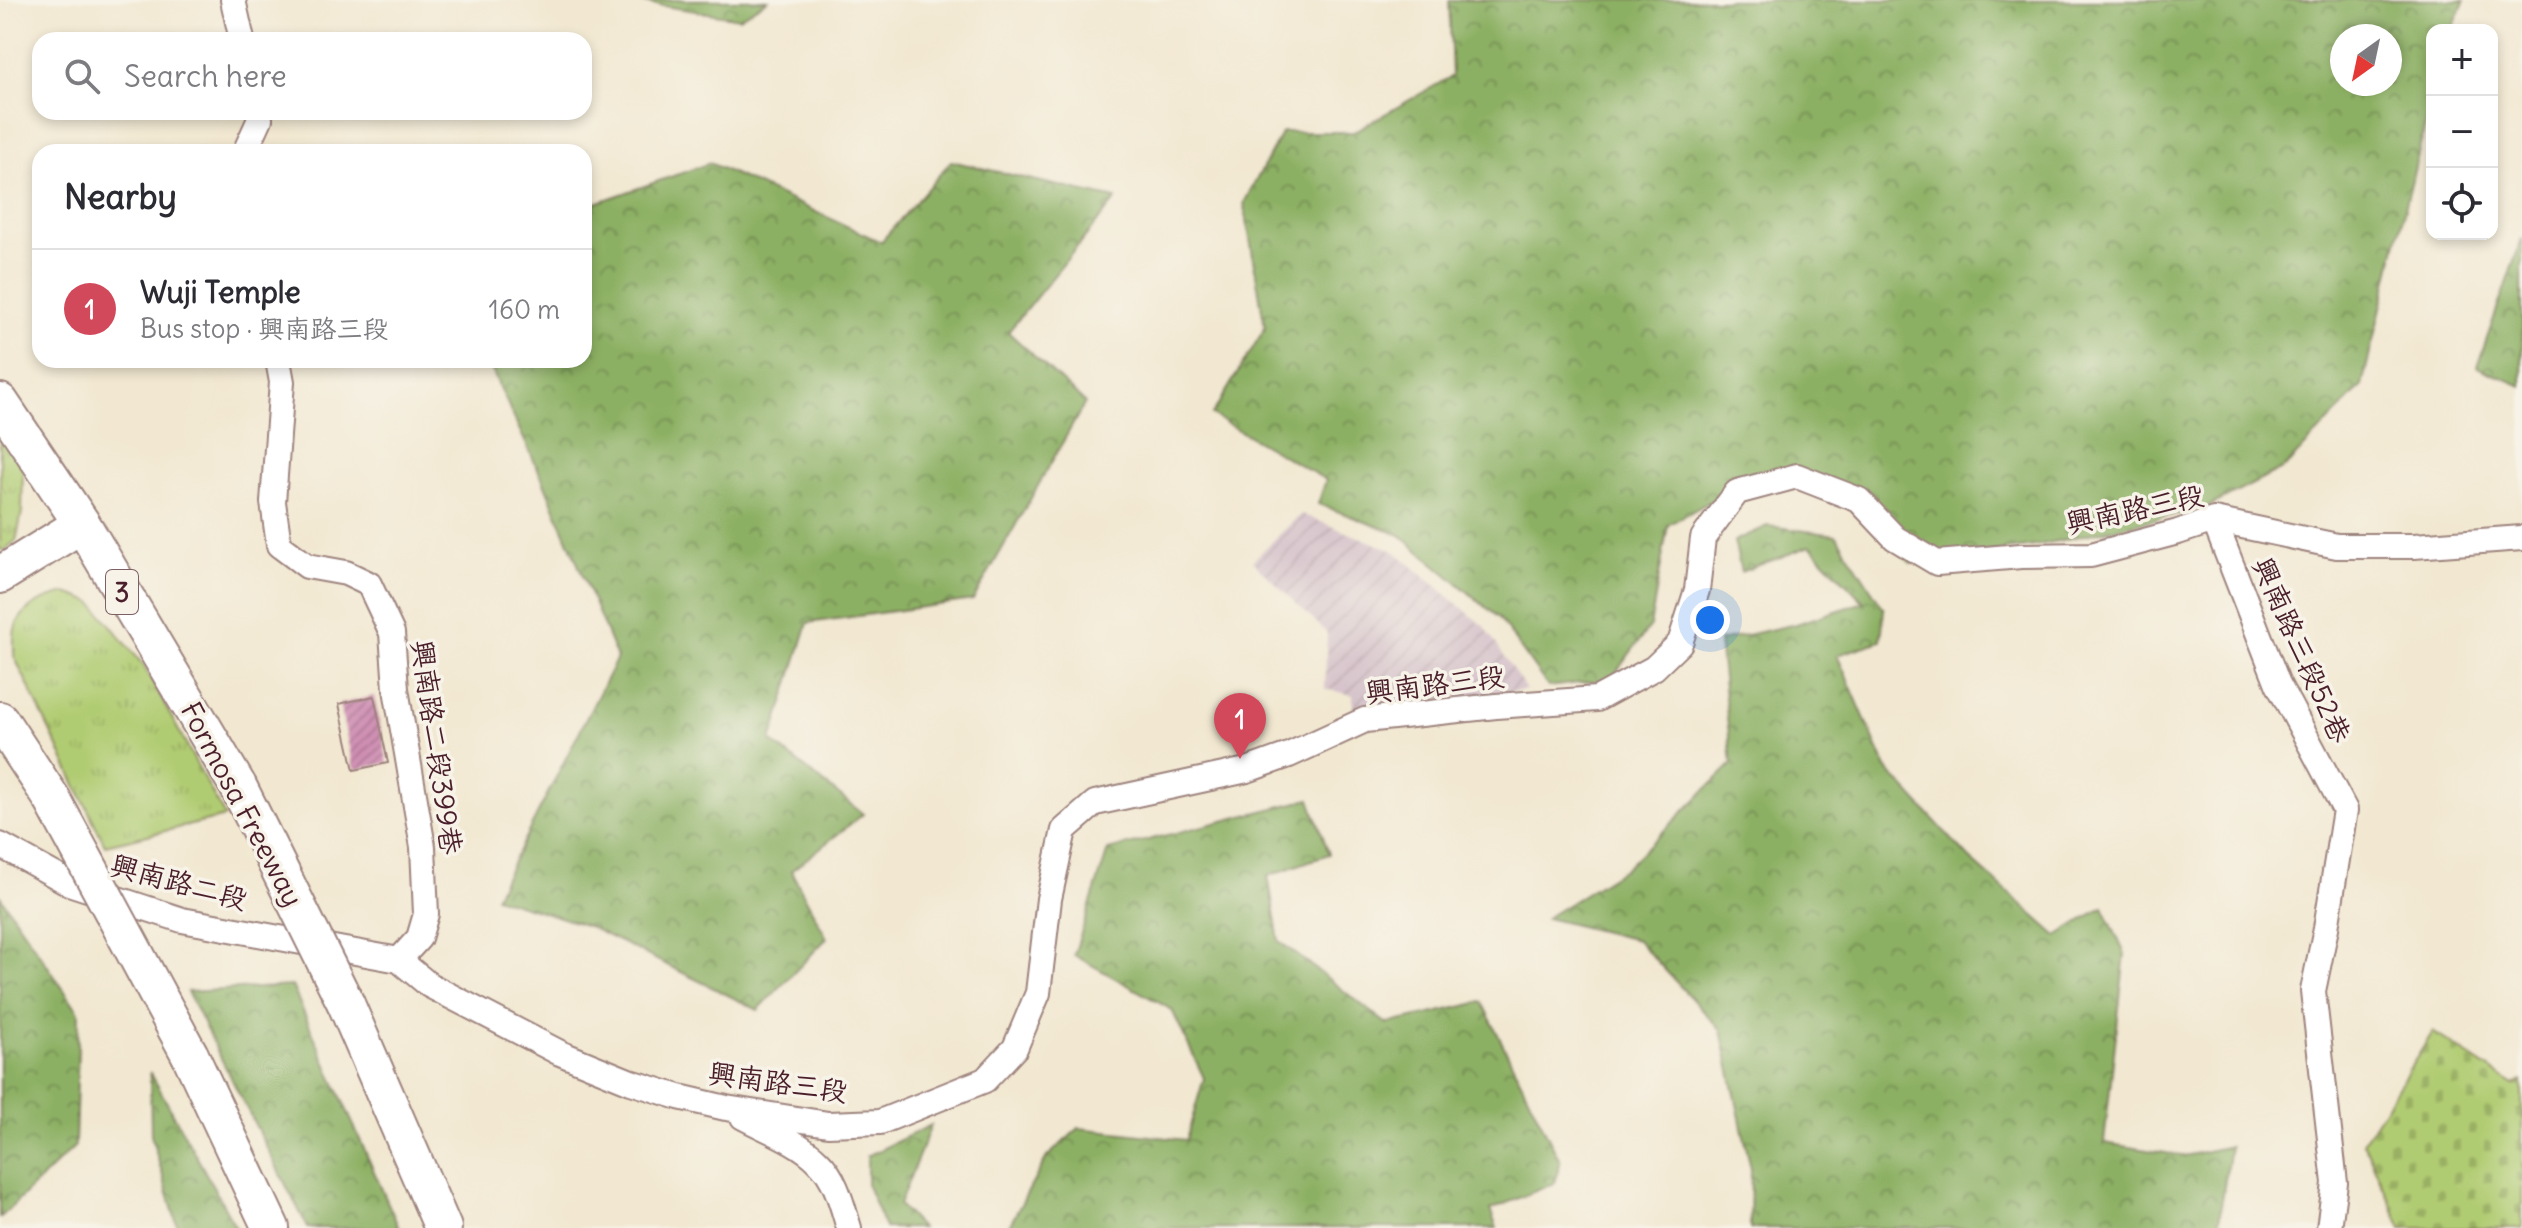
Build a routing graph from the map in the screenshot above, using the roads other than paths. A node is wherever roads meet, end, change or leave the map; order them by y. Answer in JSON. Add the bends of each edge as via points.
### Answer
{"nodes":[{"id":1,"x":233,"y":0,"type":"edge"},
{"id":2,"x":240,"y":32,"type":"edge"},
{"id":3,"x":260,"y":120,"type":"edge"},
{"id":4,"x":249,"y":144,"type":"edge"},
{"id":5,"x":279,"y":368,"type":"edge"},
{"id":6,"x":0,"y":402,"type":"edge"},
{"id":7,"x":2214,"y":520,"type":"junction"},
{"id":8,"x":82,"y":524,"type":"junction"},
{"id":9,"x":2522,"y":538,"type":"edge"},
{"id":10,"x":0,"y":575,"type":"edge"},
{"id":11,"x":0,"y":720,"type":"edge"},
{"id":12,"x":0,"y":845,"type":"edge"},
{"id":13,"x":399,"y":960,"type":"junction"},
{"id":14,"x":726,"y":1108,"type":"junction"},
{"id":15,"x":271,"y":1228,"type":"edge"},
{"id":16,"x":443,"y":1228,"type":"edge"},
{"id":17,"x":849,"y":1228,"type":"edge"},
{"id":18,"x":2329,"y":1228,"type":"edge"}],
"edges":[{"from":1,"to":2,"type":"street"},
{"from":3,"to":4,"type":"street"},
{"from":5,"to":13,"type":"street","name":"興南路二段399巷","via":[[273,502],[279,545],[307,566],[346,573],[369,584],[392,633],[396,689],[423,847],[426,914],[419,938]]},
{"from":6,"to":8,"type":"highway","name":"Formosa Freeway","number":"3"},
{"from":7,"to":9,"type":"street","name":"興南路三段","via":[[2337,546]]},
{"from":7,"to":14,"type":"street","name":"興南路三段","via":[[2091,555],[1937,563],[1895,538],[1859,500],[1797,476],[1737,492],[1703,538],[1697,590],[1680,643],[1654,668],[1597,699],[1365,720],[1247,770],[1095,803],[1064,830],[1038,993],[1015,1048],[985,1080],[880,1122],[828,1124]]},
{"from":7,"to":18,"type":"street","name":"興南路三段52巷","via":[[2278,684],[2345,810],[2313,991],[2335,1183]]},
{"from":8,"to":10,"type":"highway"},
{"from":8,"to":16,"type":"highway","name":"Formosa Freeway","number":"3","bridge":true,"via":[[238,786],[346,1004]]},
{"from":11,"to":15,"type":"highway","bridge":true,"via":[[52,799],[190,1055]]},
{"from":12,"to":13,"type":"street","name":"興南路二段","via":[[69,883],[182,920]]},
{"from":13,"to":14,"type":"street","name":"興南路三段","via":[[429,985],[560,1053],[631,1082]]},
{"from":14,"to":17,"type":"street","via":[[819,1161],[839,1193]]}]}
